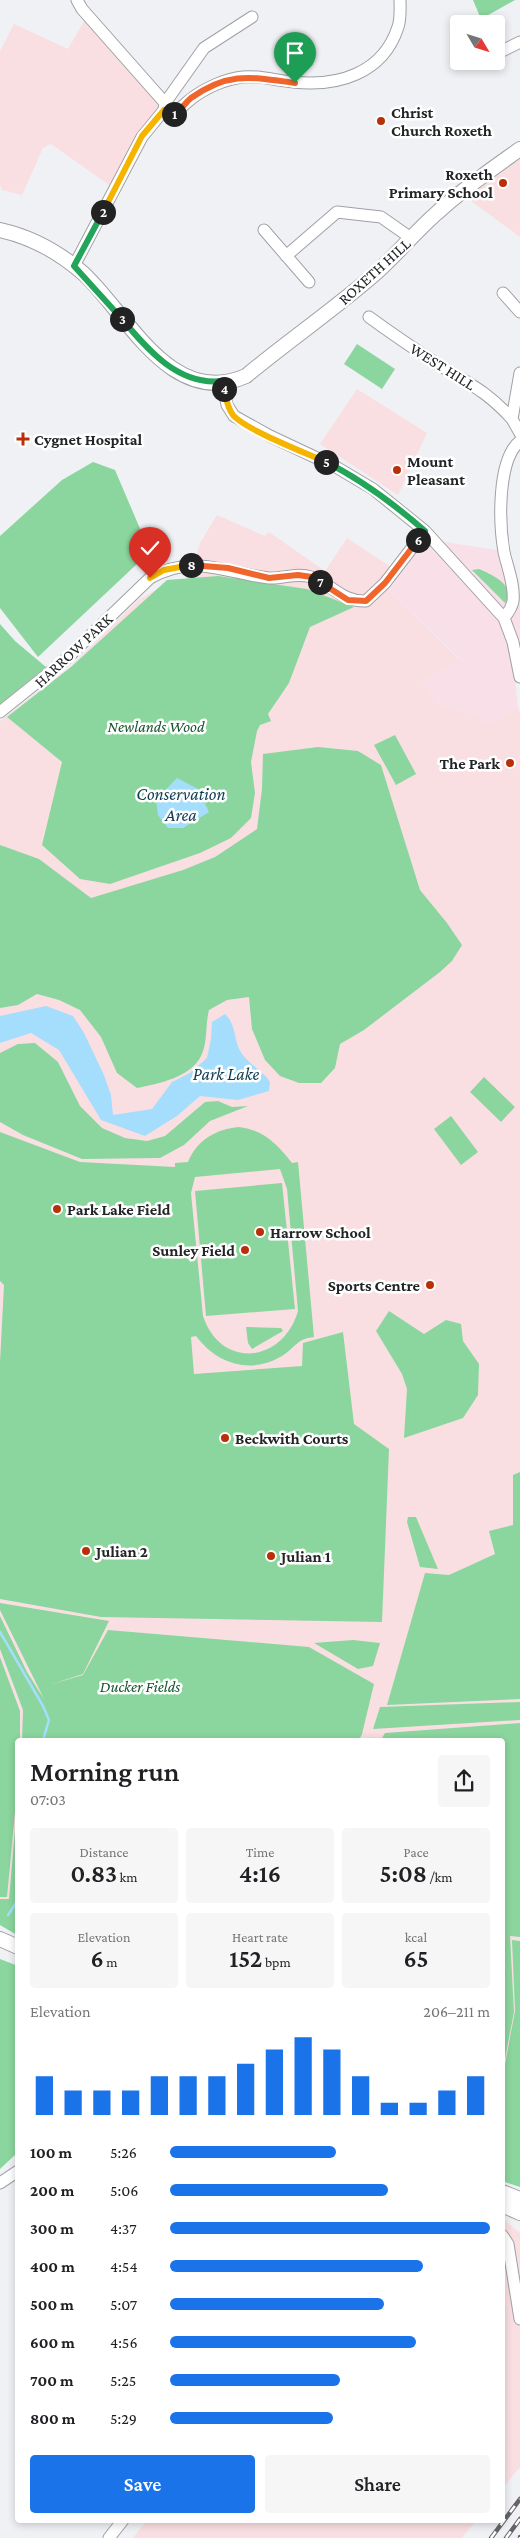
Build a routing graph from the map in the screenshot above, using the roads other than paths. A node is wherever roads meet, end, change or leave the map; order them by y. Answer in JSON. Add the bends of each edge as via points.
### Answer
{"nodes":[{"id":1,"x":78,"y":0,"type":"edge"},
{"id":2,"x":400,"y":0,"type":"edge"},
{"id":3,"x":252,"y":17,"type":"dead end"},
{"id":4,"x":520,"y":42,"type":"edge"},
{"id":5,"x":505,"y":50,"type":"edge"},
{"id":6,"x":165,"y":106,"type":"junction"},
{"id":7,"x":520,"y":149,"type":"edge"},
{"id":8,"x":0,"y":230,"type":"edge"},
{"id":9,"x":264,"y":230,"type":"dead end"},
{"id":10,"x":411,"y":238,"type":"junction"},
{"id":11,"x":286,"y":256,"type":"junction"},
{"id":12,"x":74,"y":266,"type":"junction"},
{"id":13,"x":309,"y":282,"type":"dead end"},
{"id":14,"x":504,"y":293,"type":"dead end"},
{"id":15,"x":520,"y":312,"type":"edge"},
{"id":16,"x":369,"y":318,"type":"dead end"},
{"id":17,"x":520,"y":373,"type":"edge"},
{"id":18,"x":222,"y":381,"type":"junction"},
{"id":19,"x":512,"y":419,"type":"junction"},
{"id":20,"x":520,"y":433,"type":"edge"},
{"id":21,"x":520,"y":441,"type":"edge"},
{"id":22,"x":425,"y":531,"type":"junction"},
{"id":23,"x":504,"y":618,"type":"junction"},
{"id":24,"x":516,"y":642,"type":"edge"},
{"id":25,"x":520,"y":677,"type":"edge"},
{"id":26,"x":0,"y":712,"type":"edge"},
{"id":27,"x":0,"y":1939,"type":"edge"},
{"id":28,"x":15,"y":1946,"type":"edge"},
{"id":29,"x":15,"y":2173,"type":"edge"},
{"id":30,"x":0,"y":2182,"type":"edge"},
{"id":31,"x":505,"y":2193,"type":"edge"},
{"id":32,"x":520,"y":2199,"type":"edge"},
{"id":33,"x":505,"y":2206,"type":"edge"},
{"id":34,"x":520,"y":2213,"type":"edge"},
{"id":35,"x":505,"y":2240,"type":"edge"},
{"id":36,"x":520,"y":2319,"type":"edge"},
{"id":37,"x":121,"y":2523,"type":"edge"},
{"id":38,"x":110,"y":2538,"type":"edge"}],
"edges":[{"from":1,"to":6,"type":"street","via":[[82,9]]},
{"from":2,"to":6,"type":"street","via":[[399,26],[384,55],[358,75],[334,81],[295,83],[245,76],[220,82],[190,99],[170,116]]},
{"from":3,"to":6,"type":"street","via":[[204,48]]},
{"from":4,"to":5,"type":"street"},
{"from":6,"to":12,"type":"street","via":[[142,136]]},
{"from":7,"to":10,"type":"main road","name":"ROXETH HILL","via":[[460,192]]},
{"from":8,"to":12,"type":"main road","name":"ROXETH HILL","via":[[33,239]]},
{"from":9,"to":11,"type":"street"},
{"from":10,"to":11,"type":"street","via":[[381,217],[337,212]]},
{"from":10,"to":18,"type":"main road","name":"ROXETH HILL","via":[[378,271],[246,376]]},
{"from":11,"to":13,"type":"street"},
{"from":12,"to":18,"type":"main road","name":"ROXETH HILL","via":[[162,360],[185,376]]},
{"from":14,"to":15,"type":"street"},
{"from":16,"to":19,"type":"street","name":"WEST HILL","via":[[477,387]]},
{"from":17,"to":19,"type":"street"},
{"from":18,"to":22,"type":"street","via":[[227,404],[234,416],[373,489]]},
{"from":19,"to":20,"type":"street","name":"WEST HILL"},
{"from":21,"to":23,"type":"street","via":[[512,447],[507,461],[502,500],[501,526],[513,600]]},
{"from":22,"to":23,"type":"street"},
{"from":22,"to":26,"type":"street","name":"HARROW PARK","via":[[385,583],[366,601],[348,600],[312,577],[269,578],[228,568],[186,565],[164,570],[150,578],[41,681]]},
{"from":23,"to":24,"type":"street"},
{"from":24,"to":25,"type":"street"},
{"from":27,"to":28,"type":"main road"},
{"from":29,"to":30,"type":"street"},
{"from":31,"to":32,"type":"main road"},
{"from":33,"to":34,"type":"main road"},
{"from":35,"to":36,"type":"street"},
{"from":37,"to":38,"type":"street"}]}
